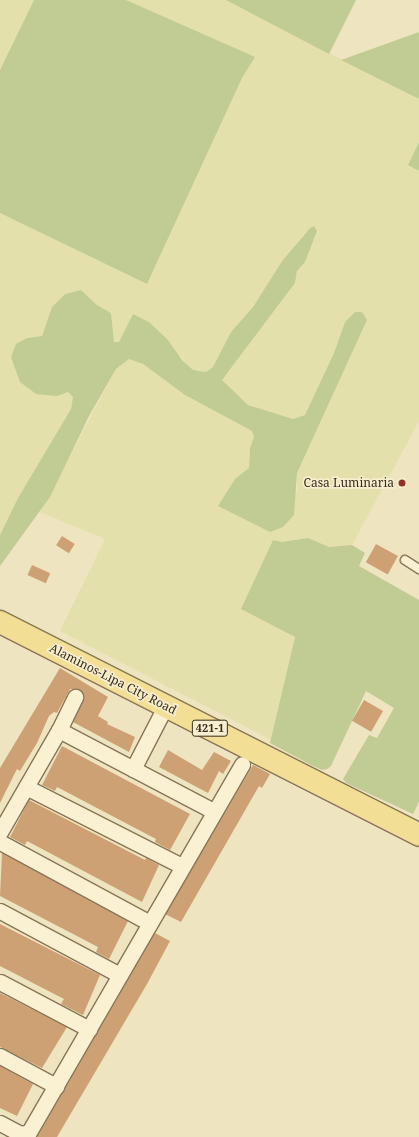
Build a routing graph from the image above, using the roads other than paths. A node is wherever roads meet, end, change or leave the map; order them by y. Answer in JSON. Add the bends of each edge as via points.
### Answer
{"nodes":[{"id":1,"x":405,"y":560,"type":"dead end"},
{"id":2,"x":419,"y":569,"type":"edge"},
{"id":3,"x":0,"y":622,"type":"edge"},
{"id":4,"x":75,"y":697,"type":"dead end"},
{"id":5,"x":166,"y":706,"type":"junction"},
{"id":6,"x":59,"y":730,"type":"junction"},
{"id":7,"x":242,"y":764,"type":"dead end"},
{"id":8,"x":133,"y":769,"type":"junction"},
{"id":9,"x":26,"y":787,"type":"junction"},
{"id":10,"x":213,"y":811,"type":"junction"},
{"id":11,"x":418,"y":830,"type":"edge"},
{"id":12,"x":0,"y":832,"type":"edge"},
{"id":13,"x":0,"y":842,"type":"edge"},
{"id":14,"x":182,"y":866,"type":"junction"},
{"id":15,"x":0,"y":911,"type":"edge"},
{"id":16,"x":150,"y":923,"type":"junction"},
{"id":17,"x":120,"y":975,"type":"junction"},
{"id":18,"x":0,"y":982,"type":"edge"},
{"id":19,"x":89,"y":1029,"type":"junction"},
{"id":20,"x":0,"y":1056,"type":"edge"},
{"id":21,"x":56,"y":1086,"type":"junction"},
{"id":22,"x":0,"y":1123,"type":"edge"}],
"edges":[{"from":1,"to":2,"type":"lane"},
{"from":3,"to":5,"type":"main road","name":"Alaminos-Lipa City Road","number":"421-1"},
{"from":4,"to":6,"type":"street"},
{"from":5,"to":8,"type":"street"},
{"from":5,"to":11,"type":"main road","name":"Alaminos-Lipa City Road","number":"421-1"},
{"from":6,"to":8,"type":"street"},
{"from":6,"to":9,"type":"street"},
{"from":7,"to":10,"type":"street"},
{"from":8,"to":10,"type":"street"},
{"from":9,"to":12,"type":"street"},
{"from":9,"to":14,"type":"street"},
{"from":10,"to":14,"type":"street"},
{"from":13,"to":16,"type":"street"},
{"from":14,"to":16,"type":"street"},
{"from":15,"to":17,"type":"street"},
{"from":16,"to":17,"type":"street"},
{"from":17,"to":19,"type":"street"},
{"from":18,"to":19,"type":"street"},
{"from":19,"to":21,"type":"street"},
{"from":20,"to":21,"type":"street"},
{"from":21,"to":22,"type":"street","via":[[29,1132],[21,1134]]}]}
